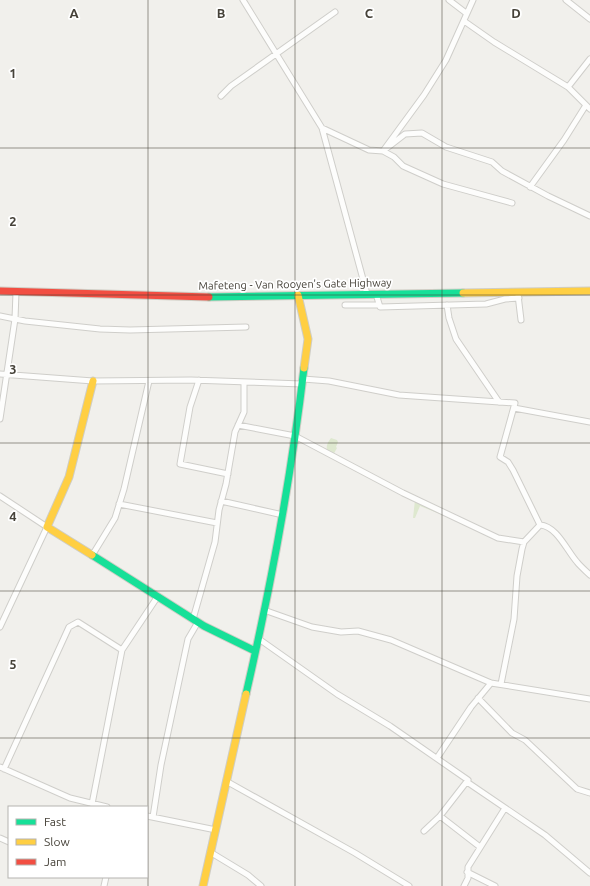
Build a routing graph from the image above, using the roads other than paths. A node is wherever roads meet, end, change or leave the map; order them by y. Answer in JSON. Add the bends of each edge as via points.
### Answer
{"nodes":[{"id":1,"x":243,"y":0,"type":"edge"},
{"id":2,"x":449,"y":0,"type":"edge"},
{"id":3,"x":473,"y":0,"type":"edge"},
{"id":4,"x":566,"y":0,"type":"edge"},
{"id":5,"x":336,"y":12,"type":"dead end"},
{"id":6,"x":466,"y":13,"type":"junction"},
{"id":7,"x":590,"y":19,"type":"edge"},
{"id":8,"x":464,"y":20,"type":"junction"},
{"id":9,"x":276,"y":55,"type":"junction"},
{"id":10,"x":590,"y":59,"type":"edge"},
{"id":11,"x":568,"y":87,"type":"junction"},
{"id":12,"x":221,"y":96,"type":"dead end"},
{"id":13,"x":588,"y":107,"type":"edge"},
{"id":14,"x":322,"y":128,"type":"junction"},
{"id":15,"x":383,"y":151,"type":"junction"},
{"id":16,"x":530,"y":187,"type":"junction"},
{"id":17,"x":512,"y":204,"type":"dead end"},
{"id":18,"x":590,"y":216,"type":"edge"},
{"id":19,"x":0,"y":291,"type":"edge"},
{"id":20,"x":590,"y":291,"type":"edge"},
{"id":21,"x":16,"y":292,"type":"junction"},
{"id":22,"x":367,"y":294,"type":"junction"},
{"id":23,"x":376,"y":294,"type":"junction"},
{"id":24,"x":298,"y":295,"type":"junction"},
{"id":25,"x":518,"y":295,"type":"junction"},
{"id":26,"x":345,"y":304,"type":"dead end"},
{"id":27,"x":379,"y":305,"type":"junction"},
{"id":28,"x":447,"y":305,"type":"junction"},
{"id":29,"x":0,"y":316,"type":"edge"},
{"id":30,"x":15,"y":319,"type":"junction"},
{"id":31,"x":521,"y":320,"type":"dead end"},
{"id":32,"x":246,"y":327,"type":"dead end"},
{"id":33,"x":3,"y":374,"type":"edge"},
{"id":34,"x":199,"y":380,"type":"junction"},
{"id":35,"x":93,"y":381,"type":"junction"},
{"id":36,"x":149,"y":381,"type":"junction"},
{"id":37,"x":244,"y":382,"type":"junction"},
{"id":38,"x":303,"y":382,"type":"junction"},
{"id":39,"x":499,"y":402,"type":"junction"},
{"id":40,"x":514,"y":408,"type":"junction"},
{"id":41,"x":0,"y":419,"type":"edge"},
{"id":42,"x":590,"y":422,"type":"edge"},
{"id":43,"x":238,"y":425,"type":"junction"},
{"id":44,"x":295,"y":436,"type":"junction"},
{"id":45,"x":228,"y":474,"type":"junction"},
{"id":46,"x":0,"y":496,"type":"edge"},
{"id":47,"x":221,"y":501,"type":"junction"},
{"id":48,"x":120,"y":504,"type":"junction"},
{"id":49,"x":283,"y":515,"type":"junction"},
{"id":50,"x":217,"y":523,"type":"junction"},
{"id":51,"x":540,"y":525,"type":"junction"},
{"id":52,"x":47,"y":527,"type":"junction"},
{"id":53,"x":524,"y":542,"type":"junction"},
{"id":54,"x":93,"y":554,"type":"junction"},
{"id":55,"x":590,"y":575,"type":"edge"},
{"id":56,"x":158,"y":596,"type":"junction"},
{"id":57,"x":264,"y":610,"type":"junction"},
{"id":58,"x":196,"y":620,"type":"junction"},
{"id":59,"x":0,"y":627,"type":"edge"},
{"id":60,"x":259,"y":639,"type":"junction"},
{"id":61,"x":122,"y":650,"type":"junction"},
{"id":62,"x":255,"y":651,"type":"junction"},
{"id":63,"x":492,"y":683,"type":"junction"},
{"id":64,"x":501,"y":684,"type":"junction"},
{"id":65,"x":478,"y":698,"type":"junction"},
{"id":66,"x":590,"y":699,"type":"edge"},
{"id":67,"x":437,"y":758,"type":"junction"},
{"id":68,"x":2,"y":768,"type":"edge"},
{"id":69,"x":226,"y":781,"type":"junction"},
{"id":70,"x":467,"y":782,"type":"junction"},
{"id":71,"x":590,"y":793,"type":"edge"},
{"id":72,"x":92,"y":804,"type":"junction"},
{"id":73,"x":102,"y":806,"type":"edge"},
{"id":74,"x":505,"y":808,"type":"junction"},
{"id":75,"x":148,"y":816,"type":"edge"},
{"id":76,"x":440,"y":816,"type":"junction"},
{"id":77,"x":153,"y":817,"type":"junction"},
{"id":78,"x":216,"y":830,"type":"junction"},
{"id":79,"x":424,"y":831,"type":"dead end"},
{"id":80,"x":480,"y":848,"type":"junction"},
{"id":81,"x":210,"y":852,"type":"junction"},
{"id":82,"x":467,"y":872,"type":"junction"},
{"id":83,"x":590,"y":873,"type":"edge"},
{"id":84,"x":203,"y":886,"type":"edge"},
{"id":85,"x":261,"y":886,"type":"edge"},
{"id":86,"x":409,"y":886,"type":"edge"},
{"id":87,"x":464,"y":886,"type":"edge"},
{"id":88,"x":495,"y":886,"type":"edge"}],
"edges":[{"from":1,"to":9,"type":"street"},
{"from":2,"to":6,"type":"street"},
{"from":3,"to":6,"type":"street"},
{"from":4,"to":7,"type":"street"},
{"from":5,"to":9,"type":"street"},
{"from":6,"to":8,"type":"street"},
{"from":8,"to":11,"type":"street","via":[[494,42]]},
{"from":8,"to":15,"type":"street","via":[[446,60]]},
{"from":9,"to":12,"type":"street","via":[[231,86]]},
{"from":9,"to":14,"type":"street"},
{"from":10,"to":11,"type":"street"},
{"from":11,"to":13,"type":"street"},
{"from":13,"to":16,"type":"street"},
{"from":14,"to":15,"type":"street","via":[[369,150]]},
{"from":14,"to":22,"type":"street"},
{"from":15,"to":16,"type":"street","via":[[405,134],[422,133],[446,147],[492,162],[502,171]]},
{"from":15,"to":17,"type":"street","via":[[403,166],[443,184]]},
{"from":16,"to":18,"type":"street"},
{"from":19,"to":21,"type":"street","name":"Mafeteng - Van Rooyen's Gate Highway"},
{"from":20,"to":25,"type":"street","name":"Mafeteng - Van Rooyen's Gate Highway"},
{"from":21,"to":24,"type":"street","name":"Mafeteng - Van Rooyen's Gate Highway","via":[[135,296]]},
{"from":21,"to":30,"type":"street"},
{"from":22,"to":23,"type":"street","name":"Mafeteng - Van Rooyen's Gate Highway"},
{"from":22,"to":24,"type":"street","name":"Mafeteng - Van Rooyen's Gate Highway"},
{"from":23,"to":25,"type":"street","name":"Mafeteng - Van Rooyen's Gate Highway"},
{"from":23,"to":27,"type":"street"},
{"from":24,"to":38,"type":"street","via":[[308,339]]},
{"from":25,"to":28,"type":"street","via":[[486,304]]},
{"from":25,"to":31,"type":"street"},
{"from":26,"to":27,"type":"street"},
{"from":27,"to":28,"type":"street"},
{"from":28,"to":39,"type":"street","via":[[456,339]]},
{"from":29,"to":30,"type":"street"},
{"from":30,"to":32,"type":"street","via":[[108,329]]},
{"from":30,"to":33,"type":"street"},
{"from":33,"to":35,"type":"street"},
{"from":33,"to":41,"type":"street"},
{"from":34,"to":36,"type":"street"},
{"from":34,"to":37,"type":"street"},
{"from":34,"to":45,"type":"street","via":[[190,407],[180,464]]},
{"from":35,"to":36,"type":"street"},
{"from":35,"to":52,"type":"street","via":[[69,477]]},
{"from":36,"to":48,"type":"street"},
{"from":37,"to":38,"type":"street"},
{"from":37,"to":43,"type":"street","via":[[244,412]]},
{"from":38,"to":39,"type":"street","via":[[329,381],[400,395]]},
{"from":38,"to":44,"type":"street"},
{"from":39,"to":40,"type":"street","via":[[515,403]]},
{"from":40,"to":42,"type":"street"},
{"from":40,"to":51,"type":"street","via":[[500,457],[508,462],[513,470]]},
{"from":43,"to":44,"type":"street"},
{"from":43,"to":45,"type":"street"},
{"from":44,"to":49,"type":"street"},
{"from":44,"to":53,"type":"street","via":[[403,493],[498,538]]},
{"from":45,"to":47,"type":"street"},
{"from":46,"to":52,"type":"street"},
{"from":47,"to":49,"type":"street"},
{"from":47,"to":50,"type":"street"},
{"from":48,"to":50,"type":"street"},
{"from":48,"to":54,"type":"street","via":[[115,518]]},
{"from":49,"to":57,"type":"street"},
{"from":50,"to":58,"type":"street","via":[[215,542]]},
{"from":51,"to":53,"type":"street"},
{"from":51,"to":55,"type":"street","via":[[562,540],[576,561]]},
{"from":52,"to":54,"type":"street"},
{"from":52,"to":59,"type":"street"},
{"from":53,"to":64,"type":"street","via":[[517,576],[514,619]]},
{"from":54,"to":56,"type":"street"},
{"from":56,"to":58,"type":"street"},
{"from":56,"to":61,"type":"street"},
{"from":57,"to":60,"type":"street"},
{"from":57,"to":63,"type":"street","via":[[312,627],[341,632],[358,631],[391,640]]},
{"from":58,"to":62,"type":"street"},
{"from":58,"to":77,"type":"street","via":[[188,639],[161,765]]},
{"from":60,"to":62,"type":"street"},
{"from":60,"to":67,"type":"street","via":[[337,694]]},
{"from":61,"to":68,"type":"street","via":[[78,622],[73,623]]},
{"from":61,"to":72,"type":"street"},
{"from":62,"to":69,"type":"street"},
{"from":63,"to":64,"type":"street"},
{"from":63,"to":65,"type":"street"},
{"from":64,"to":66,"type":"street"},
{"from":65,"to":67,"type":"street"},
{"from":65,"to":71,"type":"street","via":[[512,733],[525,740],[577,789]]},
{"from":67,"to":70,"type":"street","via":[[468,780]]},
{"from":68,"to":72,"type":"street","via":[[70,798]]},
{"from":69,"to":78,"type":"street"},
{"from":69,"to":86,"type":"street"},
{"from":70,"to":74,"type":"street"},
{"from":70,"to":76,"type":"street"},
{"from":72,"to":73,"type":"street"},
{"from":74,"to":80,"type":"street"},
{"from":74,"to":83,"type":"street","via":[[545,835]]},
{"from":75,"to":77,"type":"street"},
{"from":76,"to":79,"type":"street"},
{"from":76,"to":80,"type":"street"},
{"from":77,"to":78,"type":"street"},
{"from":78,"to":81,"type":"street"},
{"from":80,"to":82,"type":"street"},
{"from":81,"to":84,"type":"street"},
{"from":81,"to":85,"type":"street"},
{"from":82,"to":87,"type":"street","via":[[468,878]]},
{"from":82,"to":88,"type":"street"}]}
